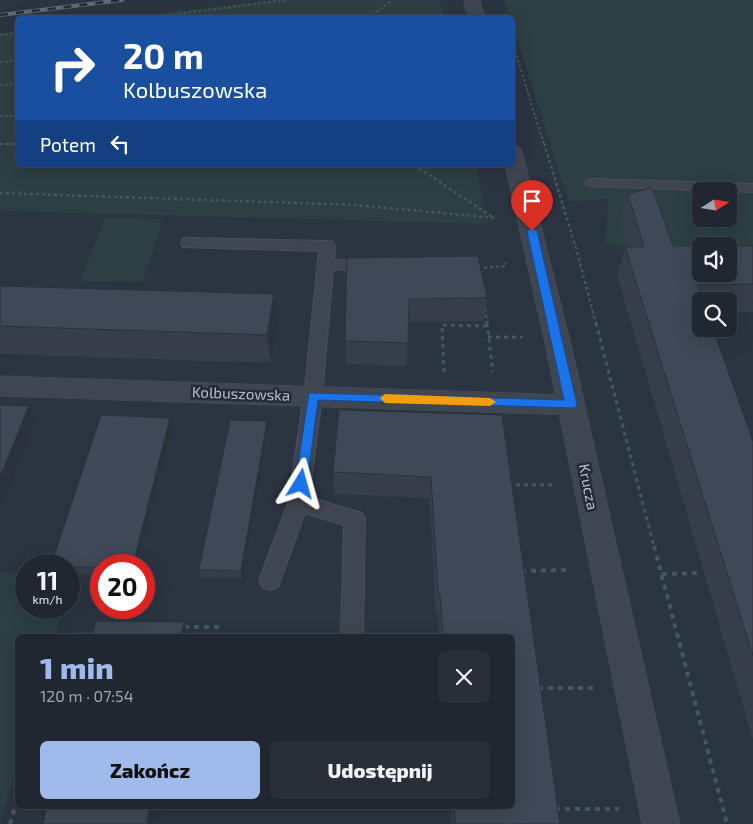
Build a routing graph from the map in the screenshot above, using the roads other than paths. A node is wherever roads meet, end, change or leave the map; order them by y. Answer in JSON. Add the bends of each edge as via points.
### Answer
{"nodes":[{"id":1,"x":472,"y":0,"type":"edge"},
{"id":2,"x":476,"y":15,"type":"edge"},
{"id":3,"x":515,"y":164,"type":"edge"},
{"id":4,"x":592,"y":182,"type":"dead end"},
{"id":5,"x":753,"y":188,"type":"edge"},
{"id":6,"x":188,"y":243,"type":"dead end"},
{"id":7,"x":325,"y":265,"type":"junction"},
{"id":8,"x":358,"y":265,"type":"edge"},
{"id":9,"x":0,"y":386,"type":"edge"},
{"id":10,"x":313,"y":396,"type":"junction"},
{"id":11,"x":571,"y":404,"type":"junction"},
{"id":12,"x":298,"y":503,"type":"junction"},
{"id":13,"x":270,"y":580,"type":"dead end"},
{"id":14,"x":352,"y":634,"type":"edge"},
{"id":15,"x":659,"y":816,"type":"edge"}],
"edges":[{"from":1,"to":2,"type":"street"},
{"from":3,"to":11,"type":"street","name":"Krucza"},
{"from":4,"to":5,"type":"lane"},
{"from":6,"to":7,"type":"lane","via":[[327,246]]},
{"from":7,"to":8,"type":"lane"},
{"from":7,"to":10,"type":"lane"},
{"from":9,"to":10,"type":"street","name":"Kolbuszowska"},
{"from":10,"to":11,"type":"street","name":"Kolbuszowska"},
{"from":10,"to":12,"type":"lane"},
{"from":11,"to":15,"type":"street","name":"Krucza"},
{"from":12,"to":13,"type":"lane"},
{"from":12,"to":14,"type":"lane","via":[[355,519]]}]}
